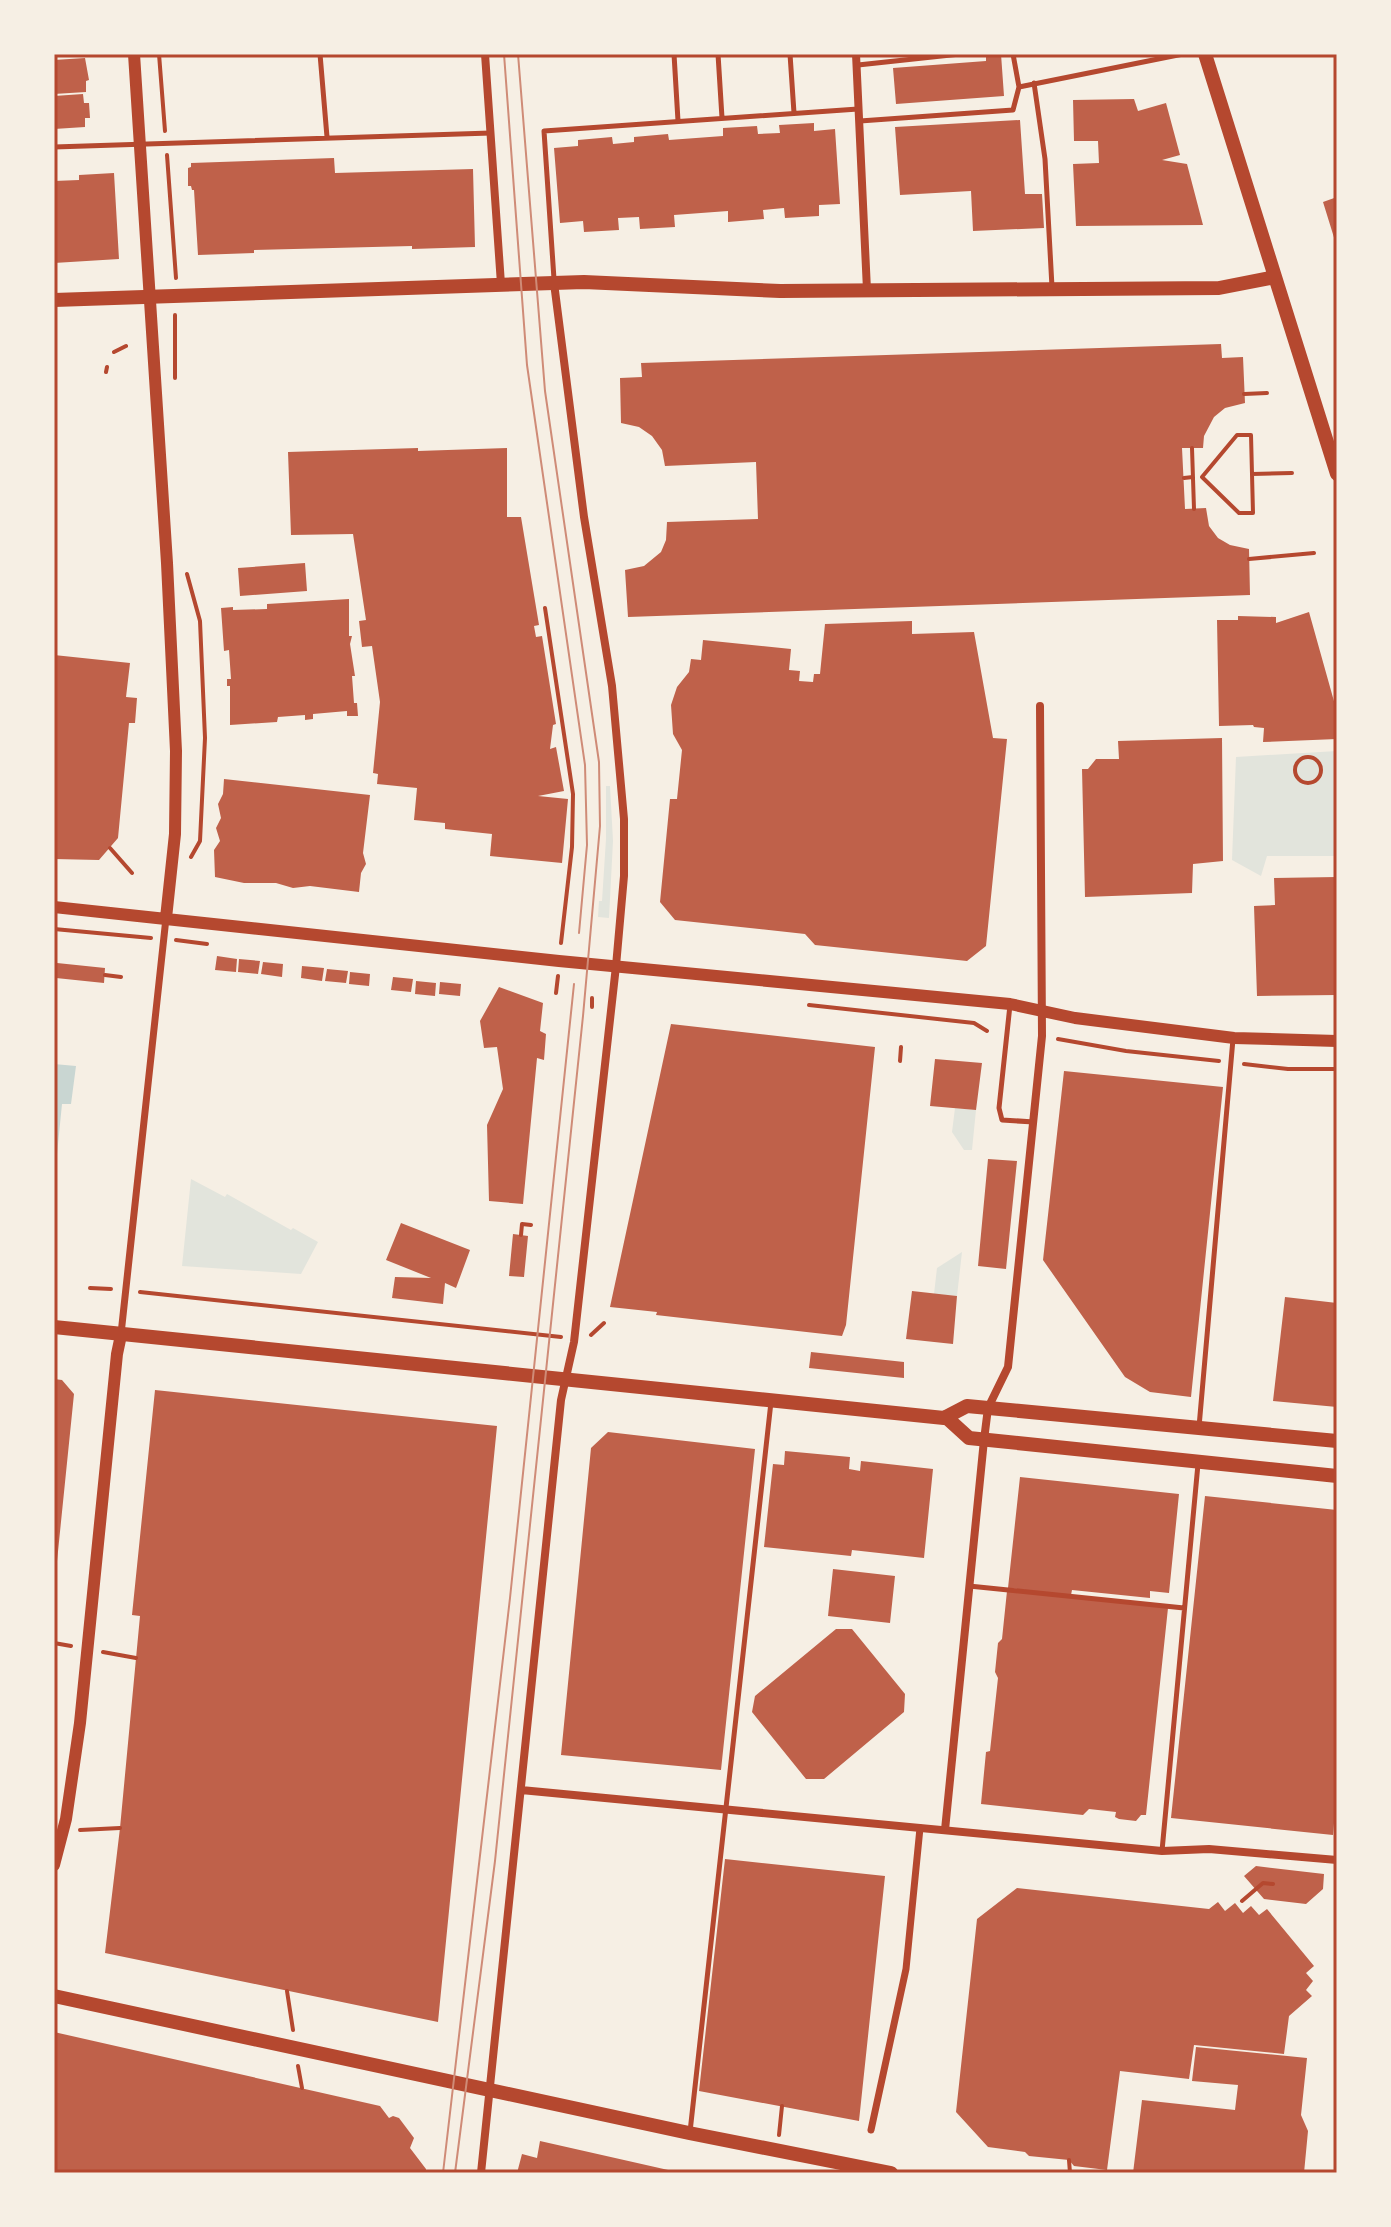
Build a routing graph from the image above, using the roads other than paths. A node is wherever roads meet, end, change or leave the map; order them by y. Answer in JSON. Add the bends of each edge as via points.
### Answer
{"nodes":[{"id":1,"x":134,"y":54,"type":"edge"},
{"id":2,"x":320,"y":54,"type":"edge"},
{"id":3,"x":485,"y":54,"type":"edge"},
{"id":4,"x":674,"y":54,"type":"edge"},
{"id":5,"x":718,"y":54,"type":"edge"},
{"id":6,"x":790,"y":54,"type":"edge"},
{"id":7,"x":856,"y":54,"type":"edge"},
{"id":8,"x":960,"y":54,"type":"edge"},
{"id":9,"x":1013,"y":54,"type":"edge"},
{"id":10,"x":1183,"y":54,"type":"edge"},
{"id":11,"x":1205,"y":54,"type":"edge"},
{"id":12,"x":857,"y":66,"type":"junction"},
{"id":13,"x":1034,"y":83,"type":"junction"},
{"id":14,"x":1019,"y":87,"type":"junction"},
{"id":15,"x":858,"y":109,"type":"junction"},
{"id":16,"x":794,"y":113,"type":"junction"},
{"id":17,"x":722,"y":118,"type":"junction"},
{"id":18,"x":678,"y":121,"type":"junction"},
{"id":19,"x":860,"y":121,"type":"junction"},
{"id":20,"x":492,"y":133,"type":"junction"},
{"id":21,"x":327,"y":137,"type":"junction"},
{"id":22,"x":140,"y":144,"type":"junction"},
{"id":23,"x":54,"y":147,"type":"edge"},
{"id":24,"x":1275,"y":277,"type":"junction"},
{"id":25,"x":554,"y":283,"type":"junction"},
{"id":26,"x":501,"y":284,"type":"junction"},
{"id":27,"x":1052,"y":288,"type":"junction"},
{"id":28,"x":867,"y":290,"type":"junction"},
{"id":29,"x":150,"y":297,"type":"junction"},
{"id":30,"x":54,"y":300,"type":"edge"},
{"id":31,"x":1337,"y":474,"type":"edge"},
{"id":32,"x":1040,"y":706,"type":"dead end"},
{"id":33,"x":54,"y":907,"type":"edge"},
{"id":34,"x":166,"y":918,"type":"junction"},
{"id":35,"x":616,"y":966,"type":"junction"},
{"id":36,"x":1010,"y":1004,"type":"junction"},
{"id":37,"x":1042,"y":1010,"type":"junction"},
{"id":38,"x":1234,"y":1038,"type":"junction"},
{"id":39,"x":1337,"y":1041,"type":"edge"},
{"id":40,"x":1034,"y":1122,"type":"junction"},
{"id":41,"x":54,"y":1327,"type":"edge"},
{"id":42,"x":121,"y":1335,"type":"junction"},
{"id":43,"x":565,"y":1379,"type":"junction"},
{"id":44,"x":771,"y":1401,"type":"junction"},
{"id":45,"x":988,"y":1408,"type":"junction"},
{"id":46,"x":947,"y":1418,"type":"junction"},
{"id":47,"x":1199,"y":1428,"type":"junction"},
{"id":48,"x":984,"y":1440,"type":"junction"},
{"id":49,"x":1337,"y":1441,"type":"edge"},
{"id":50,"x":1198,"y":1463,"type":"junction"},
{"id":51,"x":1337,"y":1476,"type":"edge"},
{"id":52,"x":969,"y":1586,"type":"junction"},
{"id":53,"x":1184,"y":1608,"type":"junction"},
{"id":54,"x":521,"y":1790,"type":"junction"},
{"id":55,"x":726,"y":1809,"type":"junction"},
{"id":56,"x":920,"y":1828,"type":"junction"},
{"id":57,"x":945,"y":1830,"type":"junction"},
{"id":58,"x":1162,"y":1851,"type":"junction"},
{"id":59,"x":1337,"y":1860,"type":"edge"},
{"id":60,"x":54,"y":1865,"type":"edge"},
{"id":61,"x":54,"y":1996,"type":"edge"},
{"id":62,"x":491,"y":2090,"type":"junction"},
{"id":63,"x":871,"y":2130,"type":"dead end"},
{"id":64,"x":689,"y":2133,"type":"junction"},
{"id":65,"x":481,"y":2173,"type":"edge"},
{"id":66,"x":891,"y":2173,"type":"edge"}],
"edges":[{"from":1,"to":22,"type":"street"},
{"from":2,"to":21,"type":"lane"},
{"from":3,"to":20,"type":"street"},
{"from":4,"to":18,"type":"lane"},
{"from":5,"to":17,"type":"lane"},
{"from":6,"to":16,"type":"lane"},
{"from":7,"to":12,"type":"street"},
{"from":8,"to":12,"type":"lane"},
{"from":9,"to":14,"type":"lane"},
{"from":10,"to":13,"type":"lane"},
{"from":11,"to":24,"type":"main road"},
{"from":12,"to":15,"type":"street"},
{"from":13,"to":14,"type":"lane"},
{"from":13,"to":27,"type":"lane","via":[[1045,159]]},
{"from":14,"to":19,"type":"lane","via":[[1013,110]]},
{"from":15,"to":16,"type":"lane"},
{"from":15,"to":19,"type":"street"},
{"from":16,"to":17,"type":"lane"},
{"from":17,"to":18,"type":"lane"},
{"from":18,"to":25,"type":"lane","via":[[544,131]]},
{"from":19,"to":28,"type":"street"},
{"from":20,"to":21,"type":"lane"},
{"from":20,"to":26,"type":"street"},
{"from":21,"to":22,"type":"lane"},
{"from":22,"to":23,"type":"lane"},
{"from":22,"to":29,"type":"street"},
{"from":24,"to":27,"type":"main road","via":[[1219,288]]},
{"from":24,"to":31,"type":"main road"},
{"from":25,"to":26,"type":"main road"},
{"from":25,"to":28,"type":"main road"},
{"from":25,"to":35,"type":"street","via":[[623,791],[624,876]]},
{"from":26,"to":29,"type":"main road"},
{"from":27,"to":28,"type":"main road"},
{"from":29,"to":30,"type":"main road"},
{"from":29,"to":34,"type":"street","via":[[176,751]]},
{"from":32,"to":37,"type":"street"},
{"from":33,"to":34,"type":"street"},
{"from":34,"to":35,"type":"street"},
{"from":34,"to":42,"type":"street"},
{"from":35,"to":36,"type":"street"},
{"from":35,"to":43,"type":"street","via":[[575,1339]]},
{"from":36,"to":37,"type":"street"},
{"from":36,"to":40,"type":"lane","via":[[999,1108],[1002,1120]]},
{"from":37,"to":38,"type":"street"},
{"from":37,"to":40,"type":"street"},
{"from":38,"to":39,"type":"street"},
{"from":38,"to":47,"type":"lane"},
{"from":40,"to":45,"type":"street","via":[[1008,1367]]},
{"from":41,"to":42,"type":"main road"},
{"from":42,"to":43,"type":"main road"},
{"from":42,"to":60,"type":"street","via":[[80,1723]]},
{"from":43,"to":44,"type":"main road"},
{"from":43,"to":54,"type":"street"},
{"from":44,"to":46,"type":"main road"},
{"from":44,"to":55,"type":"lane"},
{"from":45,"to":46,"type":"main road","via":[[967,1406]]},
{"from":45,"to":47,"type":"main road"},
{"from":45,"to":48,"type":"street"},
{"from":46,"to":48,"type":"main road","via":[[969,1438]]},
{"from":47,"to":49,"type":"main road"},
{"from":48,"to":50,"type":"main road"},
{"from":48,"to":52,"type":"street"},
{"from":50,"to":51,"type":"main road"},
{"from":50,"to":53,"type":"lane"},
{"from":52,"to":53,"type":"lane"},
{"from":52,"to":57,"type":"street"},
{"from":53,"to":58,"type":"lane"},
{"from":54,"to":55,"type":"street"},
{"from":54,"to":62,"type":"street"},
{"from":55,"to":56,"type":"street"},
{"from":55,"to":64,"type":"lane"},
{"from":56,"to":57,"type":"street"},
{"from":56,"to":63,"type":"street","via":[[906,1969]]},
{"from":57,"to":58,"type":"street"},
{"from":58,"to":59,"type":"street","via":[[1209,1849]]},
{"from":61,"to":62,"type":"main road"},
{"from":62,"to":64,"type":"main road"},
{"from":62,"to":65,"type":"street"},
{"from":64,"to":66,"type":"main road"}]}
